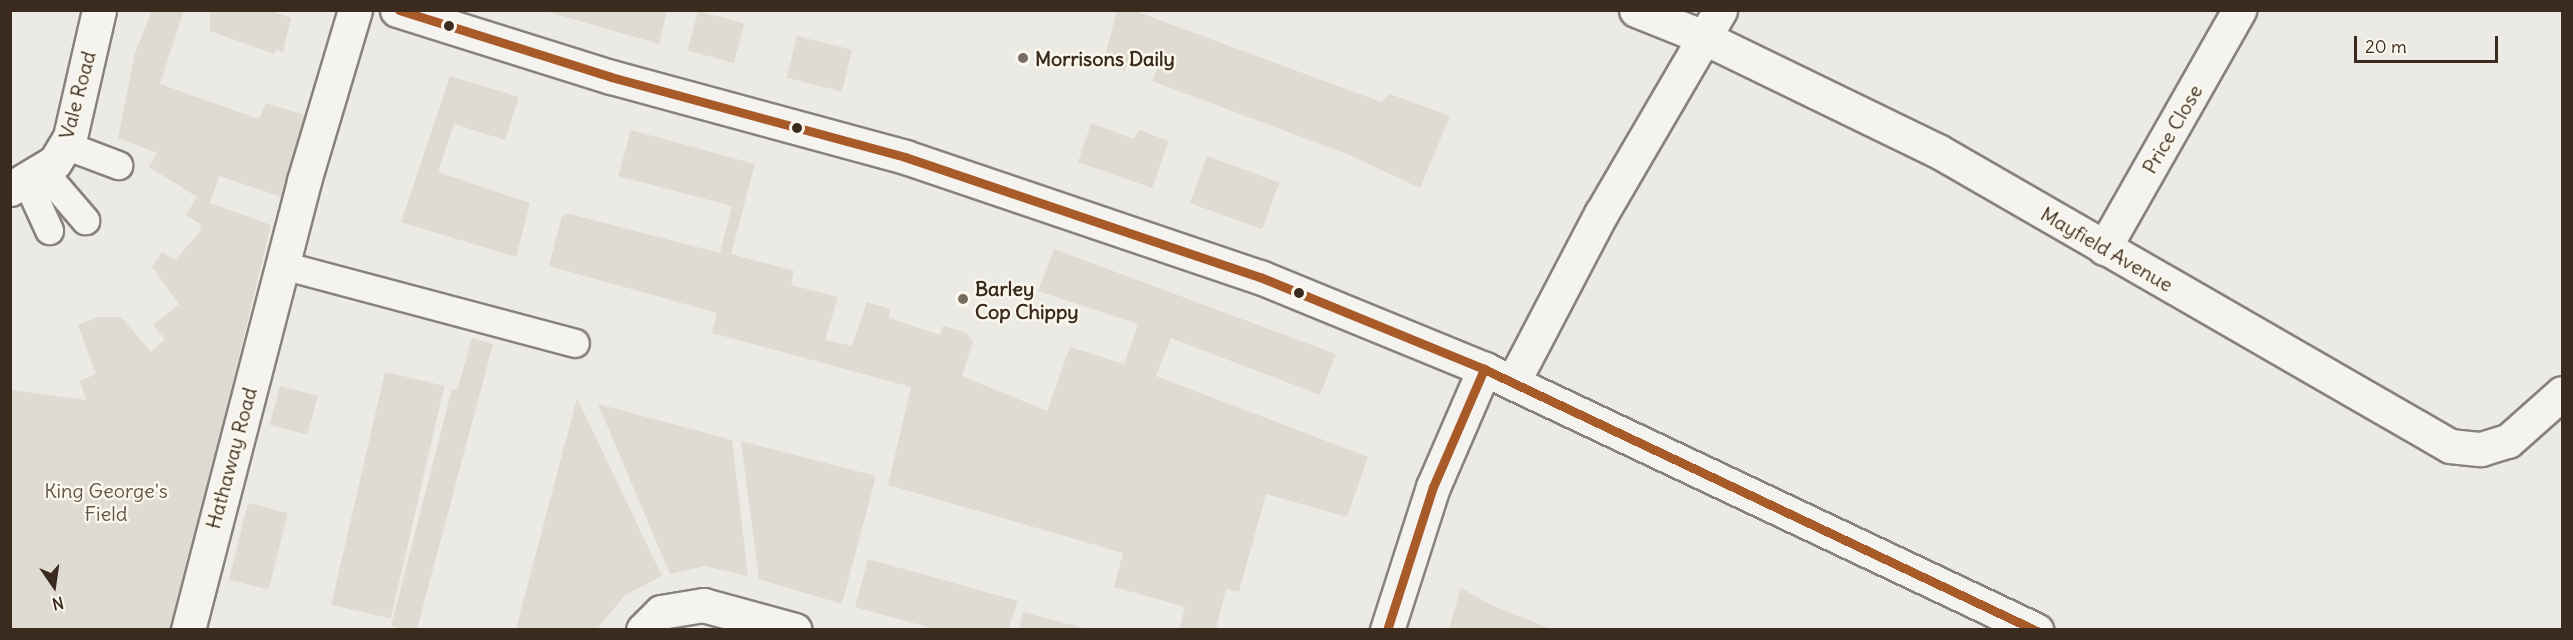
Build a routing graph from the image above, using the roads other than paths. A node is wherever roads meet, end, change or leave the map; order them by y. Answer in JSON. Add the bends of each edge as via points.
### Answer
{"nodes":[{"id":1,"x":99,"y":10,"type":"edge"},
{"id":2,"x":356,"y":10,"type":"edge"},
{"id":3,"x":397,"y":10,"type":"edge"},
{"id":4,"x":1636,"y":10,"type":"edge"},
{"id":5,"x":2239,"y":10,"type":"edge"},
{"id":6,"x":1711,"y":23,"type":"edge"},
{"id":7,"x":65,"y":146,"type":"junction"},
{"id":8,"x":118,"y":165,"type":"dead end"},
{"id":9,"x":27,"y":181,"type":"edge"},
{"id":10,"x":85,"y":220,"type":"dead end"},
{"id":11,"x":49,"y":230,"type":"dead end"},
{"id":12,"x":2104,"y":248,"type":"junction"},
{"id":13,"x":282,"y":265,"type":"junction"},
{"id":14,"x":575,"y":343,"type":"dead end"},
{"id":15,"x":1499,"y":376,"type":"junction"},
{"id":16,"x":2562,"y":393,"type":"edge"},
{"id":17,"x":188,"y":630,"type":"edge"},
{"id":18,"x":643,"y":630,"type":"edge"},
{"id":19,"x":795,"y":630,"type":"edge"},
{"id":20,"x":1387,"y":630,"type":"edge"},
{"id":21,"x":2036,"y":630,"type":"edge"}],
"edges":[{"from":1,"to":7,"type":"street","name":"Vale Road"},
{"from":2,"to":13,"type":"street","name":"Hathaway Road"},
{"from":3,"to":15,"type":"street","via":[[611,77],[905,157],[1124,227],[1260,277]]},
{"from":4,"to":6,"type":"street","name":"Mayfield Avenue"},
{"from":5,"to":12,"type":"street","name":"Price Close"},
{"from":6,"to":12,"type":"street","name":"Mayfield Avenue"},
{"from":6,"to":15,"type":"street","via":[[1600,214]]},
{"from":7,"to":8,"type":"lane"},
{"from":7,"to":9,"type":"street","name":"Vale Road"},
{"from":9,"to":10,"type":"lane"},
{"from":9,"to":11,"type":"lane"},
{"from":12,"to":16,"type":"street","name":"Mayfield Avenue","via":[[2450,446],[2481,449],[2508,441]]},
{"from":13,"to":14,"type":"lane"},
{"from":13,"to":17,"type":"street","name":"Hathaway Road"},
{"from":15,"to":20,"type":"street","via":[[1433,487]]},
{"from":15,"to":21,"type":"street"},
{"from":18,"to":19,"type":"street","via":[[661,612],[703,605]]}]}
